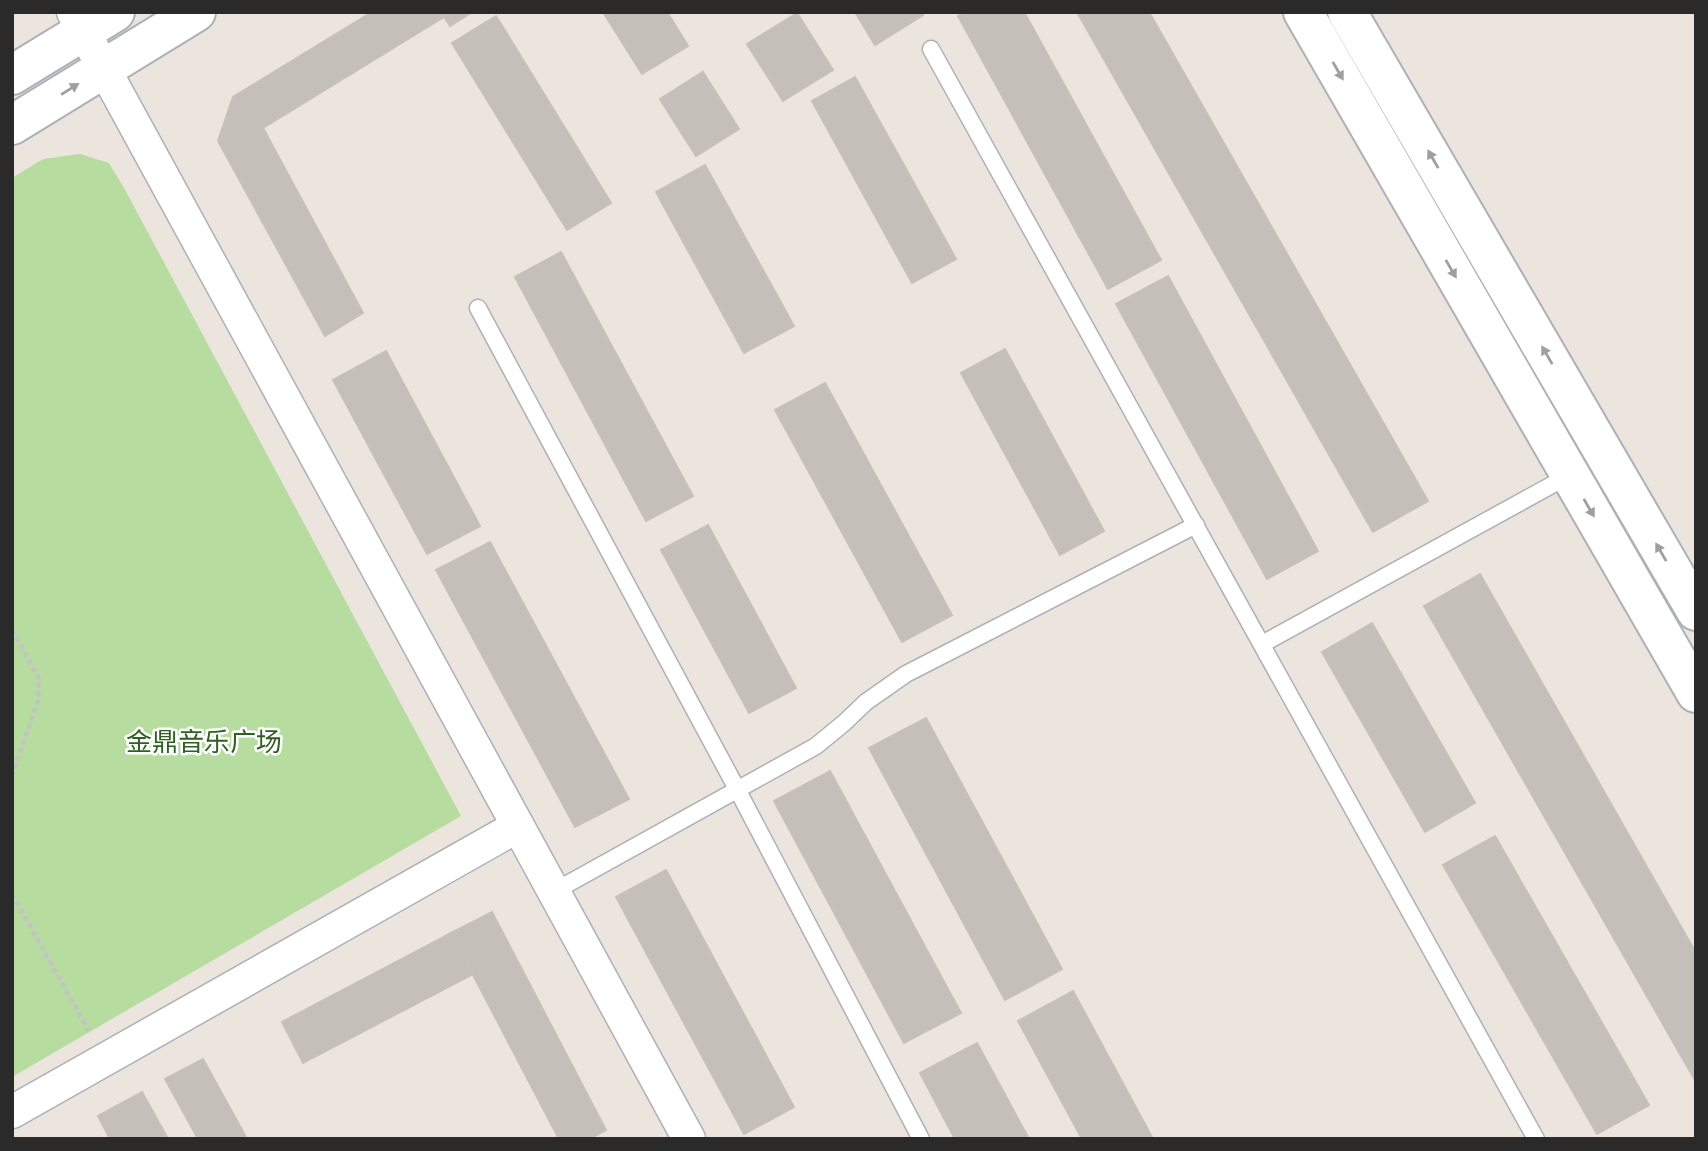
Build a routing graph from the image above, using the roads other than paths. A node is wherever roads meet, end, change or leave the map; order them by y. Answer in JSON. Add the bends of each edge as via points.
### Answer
{"nodes":[{"id":1,"x":196,"y":12,"type":"edge"},
{"id":2,"x":1303,"y":12,"type":"edge"},
{"id":3,"x":1347,"y":12,"type":"edge"},
{"id":4,"x":90,"y":19,"type":"edge"},
{"id":5,"x":931,"y":49,"type":"dead end"},
{"id":6,"x":104,"y":69,"type":"junction"},
{"id":7,"x":12,"y":75,"type":"edge"},
{"id":8,"x":12,"y":125,"type":"edge"},
{"id":9,"x":478,"y":308,"type":"dead end"},
{"id":10,"x":1570,"y":475,"type":"junction"},
{"id":11,"x":1196,"y":526,"type":"junction"},
{"id":12,"x":1696,"y":611,"type":"edge"},
{"id":13,"x":1262,"y":644,"type":"junction"},
{"id":14,"x":1696,"y":693,"type":"edge"},
{"id":15,"x":737,"y":789,"type":"junction"},
{"id":16,"x":518,"y":826,"type":"junction"},
{"id":17,"x":554,"y":892,"type":"junction"},
{"id":18,"x":12,"y":1112,"type":"edge"},
{"id":19,"x":689,"y":1139,"type":"edge"},
{"id":20,"x":921,"y":1139,"type":"edge"},
{"id":21,"x":1536,"y":1139,"type":"edge"}],
"edges":[{"from":1,"to":6,"type":"street"},
{"from":2,"to":10,"type":"street","one_way":true},
{"from":12,"to":3,"type":"street","one_way":true},
{"from":4,"to":6,"type":"street"},
{"from":4,"to":7,"type":"street"},
{"from":5,"to":11,"type":"lane"},
{"from":8,"to":6,"type":"street","one_way":true},
{"from":6,"to":16,"type":"street"},
{"from":9,"to":15,"type":"lane"},
{"from":10,"to":13,"type":"lane"},
{"from":10,"to":14,"type":"street","one_way":true},
{"from":11,"to":13,"type":"lane"},
{"from":11,"to":15,"type":"lane","via":[[906,674],[816,746]]},
{"from":13,"to":21,"type":"lane"},
{"from":15,"to":17,"type":"lane"},
{"from":15,"to":20,"type":"lane"},
{"from":16,"to":17,"type":"street"},
{"from":16,"to":18,"type":"street"},
{"from":17,"to":19,"type":"street"}]}
